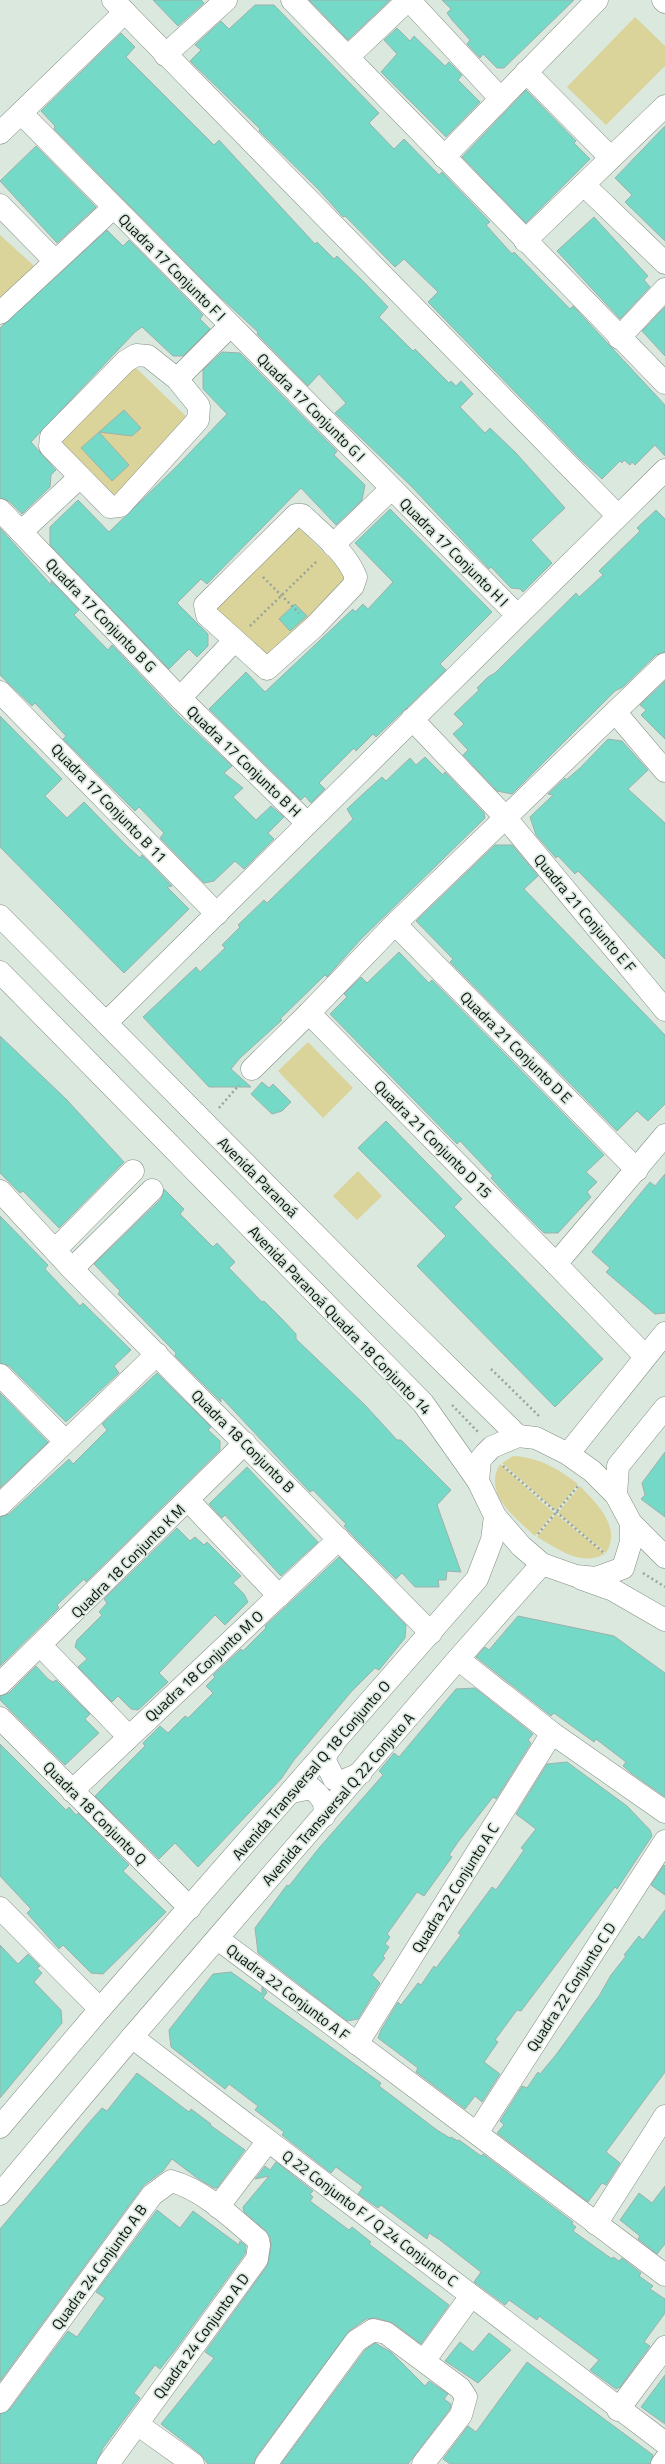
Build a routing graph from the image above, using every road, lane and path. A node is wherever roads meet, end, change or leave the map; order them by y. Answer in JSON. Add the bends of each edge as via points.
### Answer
{"nodes":[{"id":1,"x":226,"y":0,"type":"edge"},
{"id":2,"x":292,"y":0,"type":"edge"},
{"id":3,"x":409,"y":0,"type":"edge"},
{"id":4,"x":597,"y":0,"type":"edge"},
{"id":5,"x":663,"y":0,"type":"edge"},
{"id":6,"x":665,"y":2,"type":"edge"},
{"id":7,"x":119,"y":6,"type":"edge"},
{"id":8,"x":165,"y":55,"type":"junction"},
{"id":9,"x":349,"y":56,"type":"junction"},
{"id":10,"x":526,"y":72,"type":"junction"},
{"id":11,"x":500,"y":98,"type":"junction"},
{"id":12,"x":665,"y":106,"type":"edge"},
{"id":13,"x":21,"y":113,"type":"junction"},
{"id":14,"x":0,"y":133,"type":"edge"},
{"id":15,"x":444,"y":157,"type":"junction"},
{"id":16,"x":611,"y":158,"type":"junction"},
{"id":17,"x":584,"y":185,"type":"junction"},
{"id":18,"x":0,"y":205,"type":"edge"},
{"id":19,"x":113,"y":208,"type":"junction"},
{"id":20,"x":525,"y":242,"type":"junction"},
{"id":21,"x":56,"y":261,"type":"junction"},
{"id":22,"x":665,"y":263,"type":"edge"},
{"id":23,"x":665,"y":289,"type":"edge"},
{"id":24,"x":0,"y":313,"type":"edge"},
{"id":25,"x":230,"y":326,"type":"junction"},
{"id":26,"x":619,"y":338,"type":"junction"},
{"id":27,"x":177,"y":379,"type":"junction"},
{"id":28,"x":665,"y":382,"type":"edge"},
{"id":29,"x":665,"y":470,"type":"edge"},
{"id":30,"x":80,"y":478,"type":"junction"},
{"id":31,"x":391,"y":488,"type":"junction"},
{"id":32,"x":0,"y":510,"type":"edge"},
{"id":33,"x":618,"y":516,"type":"junction"},
{"id":34,"x":21,"y":532,"type":"junction"},
{"id":35,"x":333,"y":545,"type":"junction"},
{"id":36,"x":247,"y":561,"type":"junction"},
{"id":37,"x":282,"y":596,"type":"junction"},
{"id":38,"x":517,"y":615,"type":"junction"},
{"id":39,"x":314,"y":627,"type":"junction"},
{"id":40,"x":234,"y":641,"type":"junction"},
{"id":41,"x":665,"y":664,"type":"edge"},
{"id":42,"x":0,"y":692,"type":"edge"},
{"id":43,"x":180,"y":698,"type":"junction"},
{"id":44,"x":616,"y":713,"type":"junction"},
{"id":45,"x":412,"y":719,"type":"junction"},
{"id":46,"x":665,"y":772,"type":"edge"},
{"id":47,"x":505,"y":817,"type":"junction"},
{"id":48,"x":307,"y":823,"type":"junction"},
{"id":49,"x":217,"y":914,"type":"junction"},
{"id":50,"x":0,"y":916,"type":"edge"},
{"id":51,"x":395,"y":924,"type":"junction"},
{"id":52,"x":0,"y":972,"type":"edge"},
{"id":53,"x":665,"y":1010,"type":"edge"},
{"id":54,"x":309,"y":1014,"type":"junction"},
{"id":55,"x":106,"y":1023,"type":"junction"},
{"id":56,"x":252,"y":1069,"type":"joint"},
{"id":57,"x":206,"y":1124,"type":"junction"},
{"id":58,"x":665,"y":1135,"type":"edge"},
{"id":59,"x":637,"y":1170,"type":"junction"},
{"id":60,"x":133,"y":1171,"type":"dead end"},
{"id":61,"x":152,"y":1190,"type":"dead end"},
{"id":62,"x":0,"y":1191,"type":"edge"},
{"id":63,"x":55,"y":1250,"type":"junction"},
{"id":64,"x":556,"y":1264,"type":"junction"},
{"id":65,"x":72,"y":1269,"type":"junction"},
{"id":66,"x":665,"y":1333,"type":"edge"},
{"id":67,"x":157,"y":1354,"type":"junction"},
{"id":68,"x":644,"y":1356,"type":"junction"},
{"id":69,"x":491,"y":1369,"type":"dead end"},
{"id":70,"x":0,"y":1375,"type":"edge"},
{"id":71,"x":665,"y":1408,"type":"edge"},
{"id":72,"x":542,"y":1418,"type":"dead end"},
{"id":73,"x":518,"y":1436,"type":"junction"},
{"id":74,"x":65,"y":1441,"type":"junction"},
{"id":75,"x":245,"y":1444,"type":"junction"},
{"id":76,"x":568,"y":1454,"type":"junction"},
{"id":77,"x":592,"y":1471,"type":"junction"},
{"id":78,"x":478,"y":1481,"type":"junction"},
{"id":79,"x":616,"y":1495,"type":"junction"},
{"id":80,"x":189,"y":1500,"type":"junction"},
{"id":81,"x":0,"y":1505,"type":"edge"},
{"id":82,"x":495,"y":1516,"type":"junction"},
{"id":83,"x":631,"y":1523,"type":"junction"},
{"id":84,"x":339,"y":1539,"type":"junction"},
{"id":85,"x":521,"y":1546,"type":"junction"},
{"id":86,"x":665,"y":1557,"type":"edge"},
{"id":87,"x":542,"y":1564,"type":"junction"},
{"id":88,"x":576,"y":1576,"type":"junction"},
{"id":89,"x":279,"y":1596,"type":"junction"},
{"id":90,"x":665,"y":1620,"type":"edge"},
{"id":91,"x":431,"y":1632,"type":"junction"},
{"id":92,"x":41,"y":1646,"type":"junction"},
{"id":93,"x":458,"y":1659,"type":"junction"},
{"id":94,"x":0,"y":1684,"type":"edge"},
{"id":95,"x":0,"y":1718,"type":"edge"},
{"id":96,"x":552,"y":1733,"type":"junction"},
{"id":97,"x":129,"y":1737,"type":"junction"},
{"id":98,"x":333,"y":1744,"type":"junction"},
{"id":99,"x":361,"y":1773,"type":"junction"},
{"id":100,"x":72,"y":1791,"type":"junction"},
{"id":101,"x":292,"y":1792,"type":"junction"},
{"id":102,"x":665,"y":1812,"type":"edge"},
{"id":103,"x":324,"y":1816,"type":"junction"},
{"id":104,"x":665,"y":1841,"type":"edge"},
{"id":105,"x":0,"y":1908,"type":"edge"},
{"id":106,"x":190,"y":1908,"type":"junction"},
{"id":107,"x":218,"y":1940,"type":"junction"},
{"id":108,"x":100,"y":2009,"type":"junction"},
{"id":109,"x":132,"y":2037,"type":"junction"},
{"id":110,"x":357,"y":2044,"type":"junction"},
{"id":111,"x":665,"y":2116,"type":"edge"},
{"id":112,"x":0,"y":2127,"type":"edge"},
{"id":113,"x":476,"y":2133,"type":"junction"},
{"id":114,"x":268,"y":2141,"type":"junction"},
{"id":115,"x":0,"y":2194,"type":"edge"},
{"id":116,"x":218,"y":2207,"type":"junction"},
{"id":117,"x":596,"y":2224,"type":"junction"},
{"id":118,"x":665,"y":2274,"type":"edge"},
{"id":119,"x":472,"y":2296,"type":"junction"},
{"id":120,"x":665,"y":2347,"type":"edge"},
{"id":121,"x":424,"y":2361,"type":"junction"},
{"id":122,"x":0,"y":2402,"type":"edge"},
{"id":123,"x":618,"y":2410,"type":"junction"},
{"id":124,"x":137,"y":2424,"type":"junction"},
{"id":125,"x":665,"y":2443,"type":"edge"},
{"id":126,"x":665,"y":2460,"type":"edge"},
{"id":127,"x":108,"y":2464,"type":"edge"},
{"id":128,"x":193,"y":2464,"type":"edge"},
{"id":129,"x":266,"y":2464,"type":"edge"},
{"id":130,"x":424,"y":2464,"type":"edge"},
{"id":131,"x":662,"y":2464,"type":"edge"}],
"edges":[{"from":1,"to":8,"type":"street"},
{"from":2,"to":9,"type":"street"},
{"from":3,"to":9,"type":"street"},
{"from":3,"to":11,"type":"street"},
{"from":4,"to":10,"type":"street"},
{"from":5,"to":6,"type":"street"},
{"from":7,"to":8,"type":"street"},
{"from":7,"to":13,"type":"street"},
{"from":8,"to":33,"type":"street"},
{"from":9,"to":15,"type":"street"},
{"from":10,"to":11,"type":"street"},
{"from":10,"to":16,"type":"street"},
{"from":11,"to":15,"type":"street"},
{"from":12,"to":16,"type":"street"},
{"from":13,"to":14,"type":"street"},
{"from":13,"to":19,"type":"street","name":"Quadra 17 Conjunto F I"},
{"from":15,"to":20,"type":"street"},
{"from":16,"to":17,"type":"street"},
{"from":17,"to":20,"type":"street"},
{"from":17,"to":22,"type":"street"},
{"from":18,"to":21,"type":"street"},
{"from":19,"to":21,"type":"street"},
{"from":19,"to":25,"type":"street","name":"Quadra 17 Conjunto F I"},
{"from":20,"to":26,"type":"street"},
{"from":21,"to":24,"type":"street"},
{"from":23,"to":26,"type":"street"},
{"from":25,"to":27,"type":"street"},
{"from":25,"to":31,"type":"street","name":"Quadra 17 Conjunto G I"},
{"from":26,"to":28,"type":"street"},
{"from":27,"to":30,"type":"street","via":[[199,406],[198,420],[120,506],[110,507]]},
{"from":27,"to":30,"type":"street","via":[[148,356],[136,355],[126,361],[51,437],[50,446]]},
{"from":29,"to":33,"type":"street"},
{"from":30,"to":34,"type":"street"},
{"from":31,"to":35,"type":"street"},
{"from":31,"to":38,"type":"street","name":"Quadra 17 Conjunto H I"},
{"from":32,"to":34,"type":"street","name":"Quadra 17 Conjunto B G"},
{"from":33,"to":38,"type":"street"},
{"from":34,"to":43,"type":"street","name":"Quadra 17 Conjunto B G"},
{"from":35,"to":36,"type":"street","via":[[302,515],[296,515]]},
{"from":35,"to":37,"type":"path"},
{"from":35,"to":39,"type":"street","via":[[351,565],[356,577],[353,586]]},
{"from":36,"to":37,"type":"path"},
{"from":36,"to":40,"type":"street","via":[[205,605],[207,615]]},
{"from":37,"to":39,"type":"path"},
{"from":37,"to":40,"type":"path"},
{"from":38,"to":45,"type":"street"},
{"from":39,"to":40,"type":"street","via":[[267,669]]},
{"from":40,"to":43,"type":"street"},
{"from":41,"to":44,"type":"street"},
{"from":42,"to":49,"type":"street","name":"Quadra 17 Conjunto B 11"},
{"from":43,"to":48,"type":"street","name":"Quadra 17 Conjunto B H"},
{"from":44,"to":46,"type":"street"},
{"from":44,"to":47,"type":"street"},
{"from":45,"to":47,"type":"street","name":"Quadra 21 Conjunto E F"},
{"from":45,"to":48,"type":"street"},
{"from":47,"to":51,"type":"street"},
{"from":47,"to":53,"type":"street","name":"Quadra 21 Conjunto E F"},
{"from":48,"to":49,"type":"street"},
{"from":49,"to":55,"type":"street"},
{"from":50,"to":55,"type":"street","name":"Avenida Paranoá"},
{"from":51,"to":54,"type":"street"},
{"from":51,"to":59,"type":"street","name":"Quadra 21 Conjunto D E"},
{"from":52,"to":78,"type":"street","name":"Avenida Paranoá Quadra 18 Conjunto 14","via":[[423,1402]]},
{"from":54,"to":56,"type":"street"},
{"from":54,"to":64,"type":"street","name":"Quadra 21 Conjunto D 15"},
{"from":55,"to":57,"type":"street","name":"Avenida Paranoá"},
{"from":56,"to":57,"type":"path"},
{"from":57,"to":73,"type":"street","name":"Avenida Paranoá"},
{"from":58,"to":59,"type":"street"},
{"from":59,"to":64,"type":"street"},
{"from":60,"to":63,"type":"street"},
{"from":61,"to":65,"type":"street"},
{"from":62,"to":63,"type":"street","name":"Quadra 18 Conjunto B"},
{"from":63,"to":65,"type":"street","name":"Quadra 18 Conjunto B"},
{"from":64,"to":68,"type":"street","name":"Quadra 21 Conjunto D 15"},
{"from":65,"to":67,"type":"street","name":"Quadra 18 Conjunto B"},
{"from":66,"to":68,"type":"street"},
{"from":67,"to":74,"type":"street"},
{"from":67,"to":75,"type":"street","name":"Quadra 18 Conjunto B"},
{"from":68,"to":76,"type":"street"},
{"from":69,"to":72,"type":"path"},
{"from":70,"to":74,"type":"street"},
{"from":71,"to":79,"type":"street","via":[[618,1466]]},
{"from":73,"to":76,"type":"street","via":[[536,1438]]},
{"from":73,"to":78,"type":"street","via":[[492,1447],[485,1454],[480,1460]]},
{"from":74,"to":81,"type":"street"},
{"from":75,"to":80,"type":"street"},
{"from":75,"to":84,"type":"street","name":"Quadra 18 Conjunto B"},
{"from":76,"to":77,"type":"street"},
{"from":77,"to":79,"type":"street"},
{"from":77,"to":85,"type":"path","via":[[535,1538]]},
{"from":78,"to":82,"type":"street","name":"Avenida Paranoá Quadra 18 Conjunto 14"},
{"from":79,"to":83,"type":"street"},
{"from":80,"to":89,"type":"street","name":"Quadra 18 Conjunto K M"},
{"from":80,"to":92,"type":"street","name":"Quadra 18 Conjunto K M"},
{"from":82,"to":85,"type":"street","name":"Avenida Paranoá Quadra 18 Conjunto 14"},
{"from":82,"to":91,"type":"street","name":"Avenida Transversal Q 18 Conjunto O","via":[[492,1540],[477,1579]]},
{"from":83,"to":86,"type":"street"},
{"from":83,"to":88,"type":"street","via":[[631,1542],[622,1568],[596,1578]]},
{"from":84,"to":89,"type":"street","name":"Quadra 18 Conjunto M O"},
{"from":84,"to":91,"type":"street","name":"Quadra 18 Conjunto B"},
{"from":85,"to":87,"type":"street","name":"Avenida Paranoá Quadra 18 Conjunto 14"},
{"from":87,"to":88,"type":"street"},
{"from":87,"to":93,"type":"street","name":"Avenida Transversal Q 22 Conjuto A"},
{"from":88,"to":90,"type":"street","via":[[613,1590]]},
{"from":89,"to":97,"type":"street","name":"Quadra 18 Conjunto M O"},
{"from":91,"to":98,"type":"street","name":"Avenida Transversal Q 18 Conjunto O"},
{"from":92,"to":94,"type":"street","name":"Quadra 18 Conjunto K M"},
{"from":92,"to":97,"type":"street"},
{"from":93,"to":96,"type":"street"},
{"from":93,"to":99,"type":"street","name":"Avenida Transversal Q 22 Conjuto A"},
{"from":95,"to":100,"type":"street","name":"Quadra 18 Conjunto Q"},
{"from":96,"to":102,"type":"street"},
{"from":96,"to":110,"type":"street","name":"Quadra 22 Conjunto A C"},
{"from":97,"to":100,"type":"street","name":"Quadra 18 Conjunto M O"},
{"from":98,"to":99,"type":"street","via":[[327,1752],[325,1761],[334,1779],[343,1781]]},
{"from":98,"to":101,"type":"street","name":"Avenida Transversal Q 18 Conjunto O"},
{"from":99,"to":103,"type":"street","name":"Avenida Transversal Q 22 Conjuto A"},
{"from":100,"to":106,"type":"street","name":"Quadra 18 Conjunto Q"},
{"from":101,"to":103,"type":"street","via":[[311,1788],[322,1796],[326,1809]]},
{"from":101,"to":106,"type":"street","name":"Avenida Transversal Q 18 Conjunto O"},
{"from":103,"to":107,"type":"street","name":"Avenida Transversal Q 22 Conjuto A"},
{"from":104,"to":113,"type":"street","name":"Quadra 22 Conjunto C D"},
{"from":105,"to":108,"type":"street"},
{"from":106,"to":108,"type":"street","name":"Avenida Transversal Q 18 Conjunto O"},
{"from":107,"to":109,"type":"street","name":"Avenida Transversal Q 22 Conjuto A"},
{"from":107,"to":110,"type":"street","name":"Quadra 22 Conjunto A F"},
{"from":108,"to":112,"type":"street","name":"Avenida Transversal Q 18 Conjunto O"},
{"from":109,"to":114,"type":"street","name":"Q 22 Conjunto F / Q 24 Conjunto C"},
{"from":109,"to":115,"type":"street","name":"Avenida Transversal Q 22 Conjuto A"},
{"from":110,"to":113,"type":"street","name":"Quadra 22 Conjunto A F"},
{"from":111,"to":117,"type":"street"},
{"from":113,"to":117,"type":"street","name":"Quadra 22 Conjunto A F"},
{"from":114,"to":116,"type":"street"},
{"from":114,"to":119,"type":"street","name":"Q 22 Conjunto F / Q 24 Conjunto C"},
{"from":116,"to":122,"type":"street","name":"Quadra 24 Conjunto A B","via":[[184,2185],[171,2181],[152,2195]]},
{"from":116,"to":124,"type":"street","name":"Quadra 24 Conjunto A D","via":[[258,2240],[260,2245],[257,2259]]},
{"from":117,"to":118,"type":"street","name":"Quadra 22 Conjunto A F"},
{"from":119,"to":121,"type":"street"},
{"from":119,"to":123,"type":"street","name":"Q 22 Conjunto F / Q 24 Conjunto C"},
{"from":120,"to":123,"type":"street"},
{"from":121,"to":129,"type":"street","via":[[386,2333],[373,2330],[356,2341]]},
{"from":121,"to":130,"type":"street","via":[[460,2388],[466,2397],[461,2415]]},
{"from":123,"to":125,"type":"street","name":"Q 22 Conjunto F / Q 24 Conjunto C"},
{"from":124,"to":127,"type":"street","name":"Quadra 24 Conjunto A D"},
{"from":124,"to":128,"type":"street"},
{"from":126,"to":131,"type":"street"}]}
